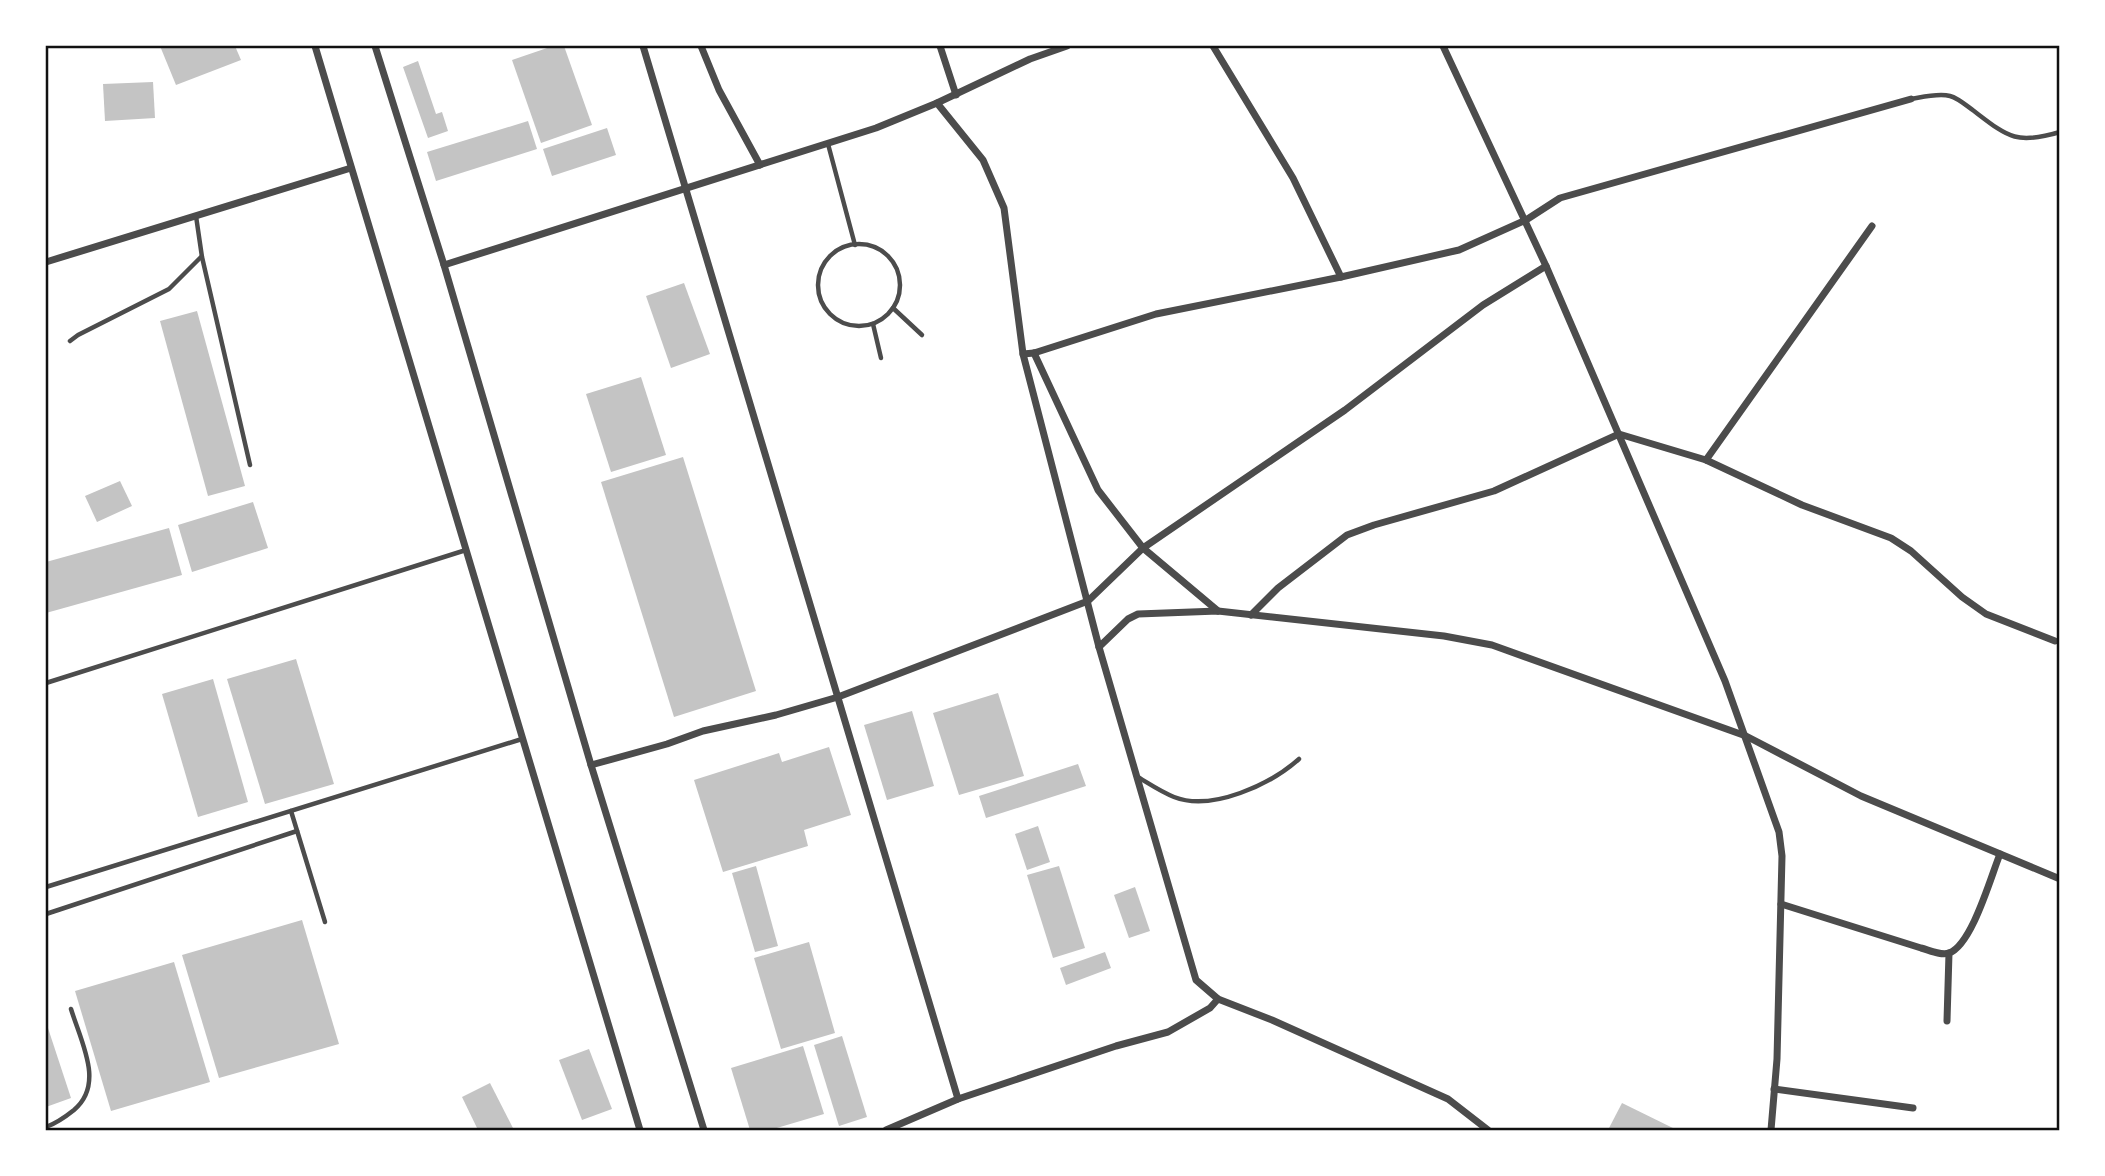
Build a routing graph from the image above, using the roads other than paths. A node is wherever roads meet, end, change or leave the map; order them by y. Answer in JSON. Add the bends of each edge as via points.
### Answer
{"nodes":[{"id":1,"x":315,"y":46,"type":"edge"},
{"id":2,"x":375,"y":46,"type":"edge"},
{"id":3,"x":643,"y":46,"type":"edge"},
{"id":4,"x":701,"y":46,"type":"edge"},
{"id":5,"x":940,"y":46,"type":"edge"},
{"id":6,"x":1067,"y":46,"type":"edge"},
{"id":7,"x":1213,"y":46,"type":"edge"},
{"id":8,"x":1443,"y":46,"type":"edge"},
{"id":9,"x":956,"y":95,"type":"junction"},
{"id":10,"x":1911,"y":99,"type":"joint"},
{"id":11,"x":937,"y":103,"type":"junction"},
{"id":12,"x":2060,"y":132,"type":"edge"},
{"id":13,"x":828,"y":144,"type":"junction"},
{"id":14,"x":760,"y":165,"type":"junction"},
{"id":15,"x":351,"y":168,"type":"junction"},
{"id":16,"x":686,"y":189,"type":"junction"},
{"id":17,"x":196,"y":216,"type":"junction"},
{"id":18,"x":1526,"y":220,"type":"junction"},
{"id":19,"x":1872,"y":226,"type":"dead end"},
{"id":20,"x":855,"y":245,"type":"junction"},
{"id":21,"x":202,"y":257,"type":"junction"},
{"id":22,"x":46,"y":262,"type":"edge"},
{"id":23,"x":444,"y":265,"type":"junction"},
{"id":24,"x":1546,"y":265,"type":"junction"},
{"id":25,"x":1341,"y":277,"type":"junction"},
{"id":26,"x":893,"y":308,"type":"junction"},
{"id":27,"x":873,"y":324,"type":"junction"},
{"id":28,"x":922,"y":335,"type":"dead end"},
{"id":29,"x":70,"y":341,"type":"dead end"},
{"id":30,"x":1034,"y":353,"type":"junction"},
{"id":31,"x":1023,"y":354,"type":"junction"},
{"id":32,"x":881,"y":358,"type":"dead end"},
{"id":33,"x":1619,"y":434,"type":"junction"},
{"id":34,"x":1706,"y":460,"type":"junction"},
{"id":35,"x":250,"y":465,"type":"dead end"},
{"id":36,"x":1143,"y":548,"type":"junction"},
{"id":37,"x":467,"y":550,"type":"junction"},
{"id":38,"x":1088,"y":601,"type":"junction"},
{"id":39,"x":1218,"y":611,"type":"junction"},
{"id":40,"x":1251,"y":615,"type":"junction"},
{"id":41,"x":2055,"y":641,"type":"dead end"},
{"id":42,"x":1099,"y":648,"type":"junction"},
{"id":43,"x":46,"y":683,"type":"edge"},
{"id":44,"x":838,"y":697,"type":"junction"},
{"id":45,"x":1746,"y":736,"type":"junction"},
{"id":46,"x":523,"y":738,"type":"junction"},
{"id":47,"x":1299,"y":759,"type":"dead end"},
{"id":48,"x":592,"y":765,"type":"junction"},
{"id":49,"x":1135,"y":776,"type":"junction"},
{"id":50,"x":291,"y":811,"type":"junction"},
{"id":51,"x":297,"y":831,"type":"junction"},
{"id":52,"x":2000,"y":854,"type":"junction"},
{"id":53,"x":2060,"y":879,"type":"edge"},
{"id":54,"x":46,"y":887,"type":"edge"},
{"id":55,"x":1781,"y":904,"type":"junction"},
{"id":56,"x":46,"y":914,"type":"edge"},
{"id":57,"x":325,"y":922,"type":"dead end"},
{"id":58,"x":1950,"y":953,"type":"junction"},
{"id":59,"x":1218,"y":999,"type":"junction"},
{"id":60,"x":71,"y":1009,"type":"dead end"},
{"id":61,"x":1947,"y":1021,"type":"dead end"},
{"id":62,"x":1774,"y":1089,"type":"junction"},
{"id":63,"x":958,"y":1099,"type":"junction"},
{"id":64,"x":1913,"y":1108,"type":"dead end"},
{"id":65,"x":46,"y":1127,"type":"edge"},
{"id":66,"x":640,"y":1130,"type":"edge"},
{"id":67,"x":704,"y":1130,"type":"edge"},
{"id":68,"x":886,"y":1130,"type":"edge"},
{"id":69,"x":1488,"y":1130,"type":"edge"},
{"id":70,"x":1771,"y":1130,"type":"edge"}],
"edges":[{"from":1,"to":15,"type":"street"},
{"from":2,"to":23,"type":"street"},
{"from":3,"to":16,"type":"street"},
{"from":4,"to":14,"type":"street"},
{"from":5,"to":9,"type":"street"},
{"from":6,"to":9,"type":"street"},
{"from":7,"to":25,"type":"street","via":[[1293,178]]},
{"from":8,"to":18,"type":"street"},
{"from":9,"to":11,"type":"street"},
{"from":10,"to":12,"type":"lane","via":[[1952,96],[2004,133],[2022,139]]},
{"from":10,"to":18,"type":"street","via":[[1560,198]]},
{"from":11,"to":13,"type":"street"},
{"from":11,"to":31,"type":"street","via":[[983,160],[1003,208]]},
{"from":13,"to":14,"type":"street"},
{"from":13,"to":20,"type":"lane"},
{"from":14,"to":16,"type":"street"},
{"from":15,"to":17,"type":"street"},
{"from":15,"to":37,"type":"street"},
{"from":16,"to":23,"type":"street"},
{"from":16,"to":44,"type":"street"},
{"from":17,"to":21,"type":"lane"},
{"from":17,"to":22,"type":"street"},
{"from":18,"to":24,"type":"street"},
{"from":18,"to":25,"type":"street","via":[[1459,250]]},
{"from":19,"to":34,"type":"street"},
{"from":20,"to":26,"type":"lane","via":[[874,247],[896,267],[900,286]]},
{"from":20,"to":27,"type":"lane","via":[[829,258],[819,275],[819,295],[828,312],[844,324]]},
{"from":21,"to":29,"type":"lane","via":[[169,289]]},
{"from":21,"to":35,"type":"lane"},
{"from":23,"to":48,"type":"street"},
{"from":24,"to":33,"type":"street"},
{"from":24,"to":36,"type":"street","via":[[1483,305],[1345,411]]},
{"from":25,"to":30,"type":"street","via":[[1156,314]]},
{"from":26,"to":27,"type":"lane"},
{"from":26,"to":28,"type":"lane"},
{"from":27,"to":32,"type":"lane"},
{"from":30,"to":31,"type":"street"},
{"from":30,"to":36,"type":"street","via":[[1098,490]]},
{"from":31,"to":38,"type":"street"},
{"from":33,"to":34,"type":"street"},
{"from":33,"to":40,"type":"street","via":[[1494,491],[1347,536],[1278,588]]},
{"from":33,"to":45,"type":"street"},
{"from":34,"to":41,"type":"street","via":[[1802,505],[1891,538],[1986,614]]},
{"from":36,"to":38,"type":"street"},
{"from":36,"to":39,"type":"street"},
{"from":37,"to":43,"type":"lane"},
{"from":37,"to":46,"type":"street"},
{"from":38,"to":42,"type":"street"},
{"from":38,"to":44,"type":"street"},
{"from":39,"to":40,"type":"street"},
{"from":39,"to":42,"type":"street","via":[[1138,614]]},
{"from":40,"to":45,"type":"street","via":[[1492,645]]},
{"from":42,"to":49,"type":"street"},
{"from":44,"to":48,"type":"street"},
{"from":44,"to":63,"type":"street"},
{"from":45,"to":52,"type":"street","via":[[1861,796]]},
{"from":45,"to":55,"type":"street","via":[[1779,832]]},
{"from":46,"to":50,"type":"lane"},
{"from":46,"to":66,"type":"street"},
{"from":47,"to":49,"type":"lane","via":[[1253,787],[1212,800],[1175,798]]},
{"from":48,"to":67,"type":"street"},
{"from":49,"to":59,"type":"street","via":[[1196,980]]},
{"from":50,"to":51,"type":"lane"},
{"from":50,"to":54,"type":"lane"},
{"from":51,"to":56,"type":"lane"},
{"from":51,"to":57,"type":"lane"},
{"from":52,"to":53,"type":"street"},
{"from":52,"to":58,"type":"street","via":[[1972,925]]},
{"from":55,"to":58,"type":"street"},
{"from":55,"to":62,"type":"street"},
{"from":58,"to":61,"type":"street"},
{"from":59,"to":63,"type":"street","via":[[1168,1032]]},
{"from":59,"to":69,"type":"street","via":[[1448,1099]]},
{"from":60,"to":65,"type":"lane","via":[[90,1085],[85,1101]]},
{"from":62,"to":64,"type":"street"},
{"from":62,"to":70,"type":"street"},
{"from":63,"to":68,"type":"street"}]}
